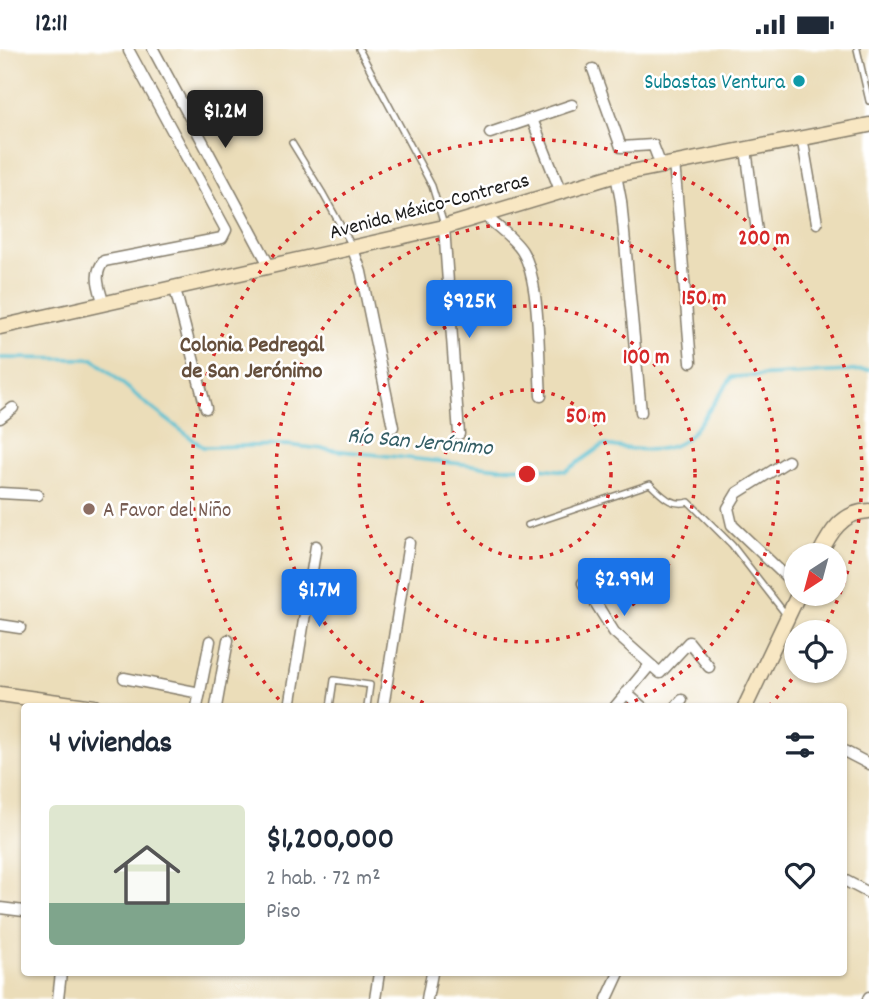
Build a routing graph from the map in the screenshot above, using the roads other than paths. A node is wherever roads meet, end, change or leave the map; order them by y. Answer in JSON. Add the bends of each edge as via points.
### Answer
{"nodes":[{"id":1,"x":153,"y":49,"type":"edge"},
{"id":2,"x":359,"y":49,"type":"edge"},
{"id":3,"x":857,"y":49,"type":"edge"},
{"id":4,"x":129,"y":51,"type":"dead end"},
{"id":5,"x":593,"y":69,"type":"dead end"},
{"id":6,"x":867,"y":89,"type":"edge"},
{"id":7,"x":869,"y":101,"type":"edge"},
{"id":8,"x":572,"y":105,"type":"dead end"},
{"id":9,"x":532,"y":119,"type":"junction"},
{"id":10,"x":869,"y":125,"type":"edge"},
{"id":11,"x":490,"y":133,"type":"dead end"},
{"id":12,"x":802,"y":137,"type":"junction"},
{"id":13,"x":292,"y":142,"type":"dead end"},
{"id":14,"x":746,"y":149,"type":"junction"},
{"id":15,"x":667,"y":164,"type":"junction"},
{"id":16,"x":616,"y":175,"type":"junction"},
{"id":17,"x":560,"y":190,"type":"junction"},
{"id":18,"x":483,"y":214,"type":"junction"},
{"id":19,"x":817,"y":223,"type":"dead end"},
{"id":20,"x":444,"y":227,"type":"junction"},
{"id":21,"x":758,"y":239,"type":"dead end"},
{"id":22,"x":353,"y":249,"type":"junction"},
{"id":23,"x":270,"y":267,"type":"junction"},
{"id":24,"x":175,"y":289,"type":"junction"},
{"id":25,"x":104,"y":305,"type":"junction"},
{"id":26,"x":0,"y":327,"type":"edge"},
{"id":27,"x":691,"y":362,"type":"dead end"},
{"id":28,"x":541,"y":396,"type":"dead end"},
{"id":29,"x":13,"y":408,"type":"dead end"},
{"id":30,"x":206,"y":408,"type":"dead end"},
{"id":31,"x":641,"y":412,"type":"dead end"},
{"id":32,"x":0,"y":418,"type":"edge"},
{"id":33,"x":393,"y":427,"type":"dead end"},
{"id":34,"x":459,"y":434,"type":"dead end"},
{"id":35,"x":788,"y":461,"type":"dead end"},
{"id":36,"x":0,"y":493,"type":"edge"},
{"id":37,"x":37,"y":495,"type":"dead end"},
{"id":38,"x":869,"y":511,"type":"edge"},
{"id":39,"x":528,"y":525,"type":"dead end"},
{"id":40,"x":409,"y":543,"type":"dead end"},
{"id":41,"x":826,"y":543,"type":"edge"},
{"id":42,"x":316,"y":546,"type":"dead end"},
{"id":43,"x":784,"y":575,"type":"edge"},
{"id":44,"x":583,"y":583,"type":"dead end"},
{"id":45,"x":792,"y":606,"type":"edge"},
{"id":46,"x":787,"y":617,"type":"junction"},
{"id":47,"x":0,"y":625,"type":"edge"},
{"id":48,"x":20,"y":628,"type":"dead end"},
{"id":49,"x":228,"y":640,"type":"dead end"},
{"id":50,"x":210,"y":641,"type":"dead end"},
{"id":51,"x":650,"y":665,"type":"junction"},
{"id":52,"x":709,"y":667,"type":"dead end"},
{"id":53,"x":124,"y":678,"type":"dead end"},
{"id":54,"x":200,"y":693,"type":"junction"},
{"id":55,"x":0,"y":694,"type":"edge"},
{"id":56,"x":626,"y":694,"type":"junction"},
{"id":57,"x":65,"y":703,"type":"edge"},
{"id":58,"x":198,"y":703,"type":"edge"},
{"id":59,"x":217,"y":703,"type":"edge"},
{"id":60,"x":291,"y":703,"type":"edge"},
{"id":61,"x":331,"y":703,"type":"edge"},
{"id":62,"x":368,"y":703,"type":"edge"},
{"id":63,"x":384,"y":703,"type":"edge"},
{"id":64,"x":618,"y":703,"type":"edge"},
{"id":65,"x":637,"y":703,"type":"edge"},
{"id":66,"x":751,"y":703,"type":"edge"},
{"id":67,"x":847,"y":753,"type":"edge"},
{"id":68,"x":869,"y":764,"type":"edge"},
{"id":69,"x":847,"y":882,"type":"edge"},
{"id":70,"x":869,"y":893,"type":"edge"},
{"id":71,"x":0,"y":908,"type":"edge"},
{"id":72,"x":21,"y":911,"type":"edge"},
{"id":73,"x":61,"y":976,"type":"edge"},
{"id":74,"x":379,"y":976,"type":"edge"},
{"id":75,"x":431,"y":976,"type":"edge"},
{"id":76,"x":618,"y":976,"type":"edge"},
{"id":77,"x":58,"y":999,"type":"edge"},
{"id":78,"x":375,"y":999,"type":"edge"},
{"id":79,"x":427,"y":999,"type":"edge"},
{"id":80,"x":607,"y":999,"type":"edge"}],
"edges":[{"from":1,"to":23,"type":"street"},
{"from":2,"to":20,"type":"lane","via":[[432,186]]},
{"from":3,"to":6,"type":"lane"},
{"from":4,"to":25,"type":"street","via":[[226,230],[222,238],[104,261],[96,278]]},
{"from":5,"to":15,"type":"street","via":[[621,147],[653,145]]},
{"from":6,"to":7,"type":"lane"},
{"from":8,"to":9,"type":"street"},
{"from":9,"to":11,"type":"street"},
{"from":9,"to":17,"type":"street"},
{"from":10,"to":12,"type":"street","name":"Avenida México-Contreras"},
{"from":12,"to":14,"type":"street","name":"Avenida México-Contreras"},
{"from":12,"to":19,"type":"street"},
{"from":13,"to":22,"type":"lane"},
{"from":14,"to":15,"type":"street","name":"Avenida México-Contreras"},
{"from":14,"to":21,"type":"street"},
{"from":15,"to":16,"type":"street","name":"Avenida México-Contreras"},
{"from":15,"to":27,"type":"street"},
{"from":16,"to":17,"type":"street","name":"Avenida México-Contreras"},
{"from":16,"to":31,"type":"street"},
{"from":17,"to":18,"type":"street","name":"Avenida México-Contreras"},
{"from":18,"to":20,"type":"street","name":"Avenida México-Contreras"},
{"from":18,"to":28,"type":"street","via":[[521,249],[528,262],[534,282]]},
{"from":20,"to":22,"type":"street","name":"Avenida México-Contreras"},
{"from":20,"to":34,"type":"street"},
{"from":22,"to":23,"type":"street","name":"Avenida México-Contreras"},
{"from":22,"to":33,"type":"street"},
{"from":23,"to":24,"type":"street","name":"Avenida México-Contreras"},
{"from":24,"to":25,"type":"street","name":"Avenida México-Contreras"},
{"from":24,"to":30,"type":"street"},
{"from":25,"to":26,"type":"street","name":"Avenida México-Contreras"},
{"from":29,"to":32,"type":"street"},
{"from":35,"to":43,"type":"street","via":[[737,493],[728,508],[732,525]]},
{"from":36,"to":37,"type":"street"},
{"from":38,"to":41,"type":"street","via":[[847,517]]},
{"from":39,"to":46,"type":"lane","via":[[650,484],[672,503],[689,502],[732,545]]},
{"from":40,"to":63,"type":"street"},
{"from":42,"to":60,"type":"street"},
{"from":44,"to":51,"type":"street","via":[[614,632]]},
{"from":45,"to":46,"type":"street"},
{"from":46,"to":66,"type":"street"},
{"from":47,"to":48,"type":"street"},
{"from":49,"to":59,"type":"street"},
{"from":50,"to":54,"type":"street"},
{"from":51,"to":52,"type":"street","via":[[660,673],[689,642]]},
{"from":51,"to":56,"type":"street"},
{"from":53,"to":54,"type":"street"},
{"from":54,"to":58,"type":"street"},
{"from":55,"to":57,"type":"street"},
{"from":56,"to":64,"type":"street"},
{"from":56,"to":65,"type":"street"},
{"from":61,"to":62,"type":"lane","via":[[334,680],[370,685]]},
{"from":67,"to":68,"type":"street"},
{"from":69,"to":70,"type":"street"},
{"from":71,"to":72,"type":"street"},
{"from":73,"to":77,"type":"street"},
{"from":74,"to":78,"type":"street"},
{"from":75,"to":79,"type":"street"},
{"from":76,"to":80,"type":"street"}]}
